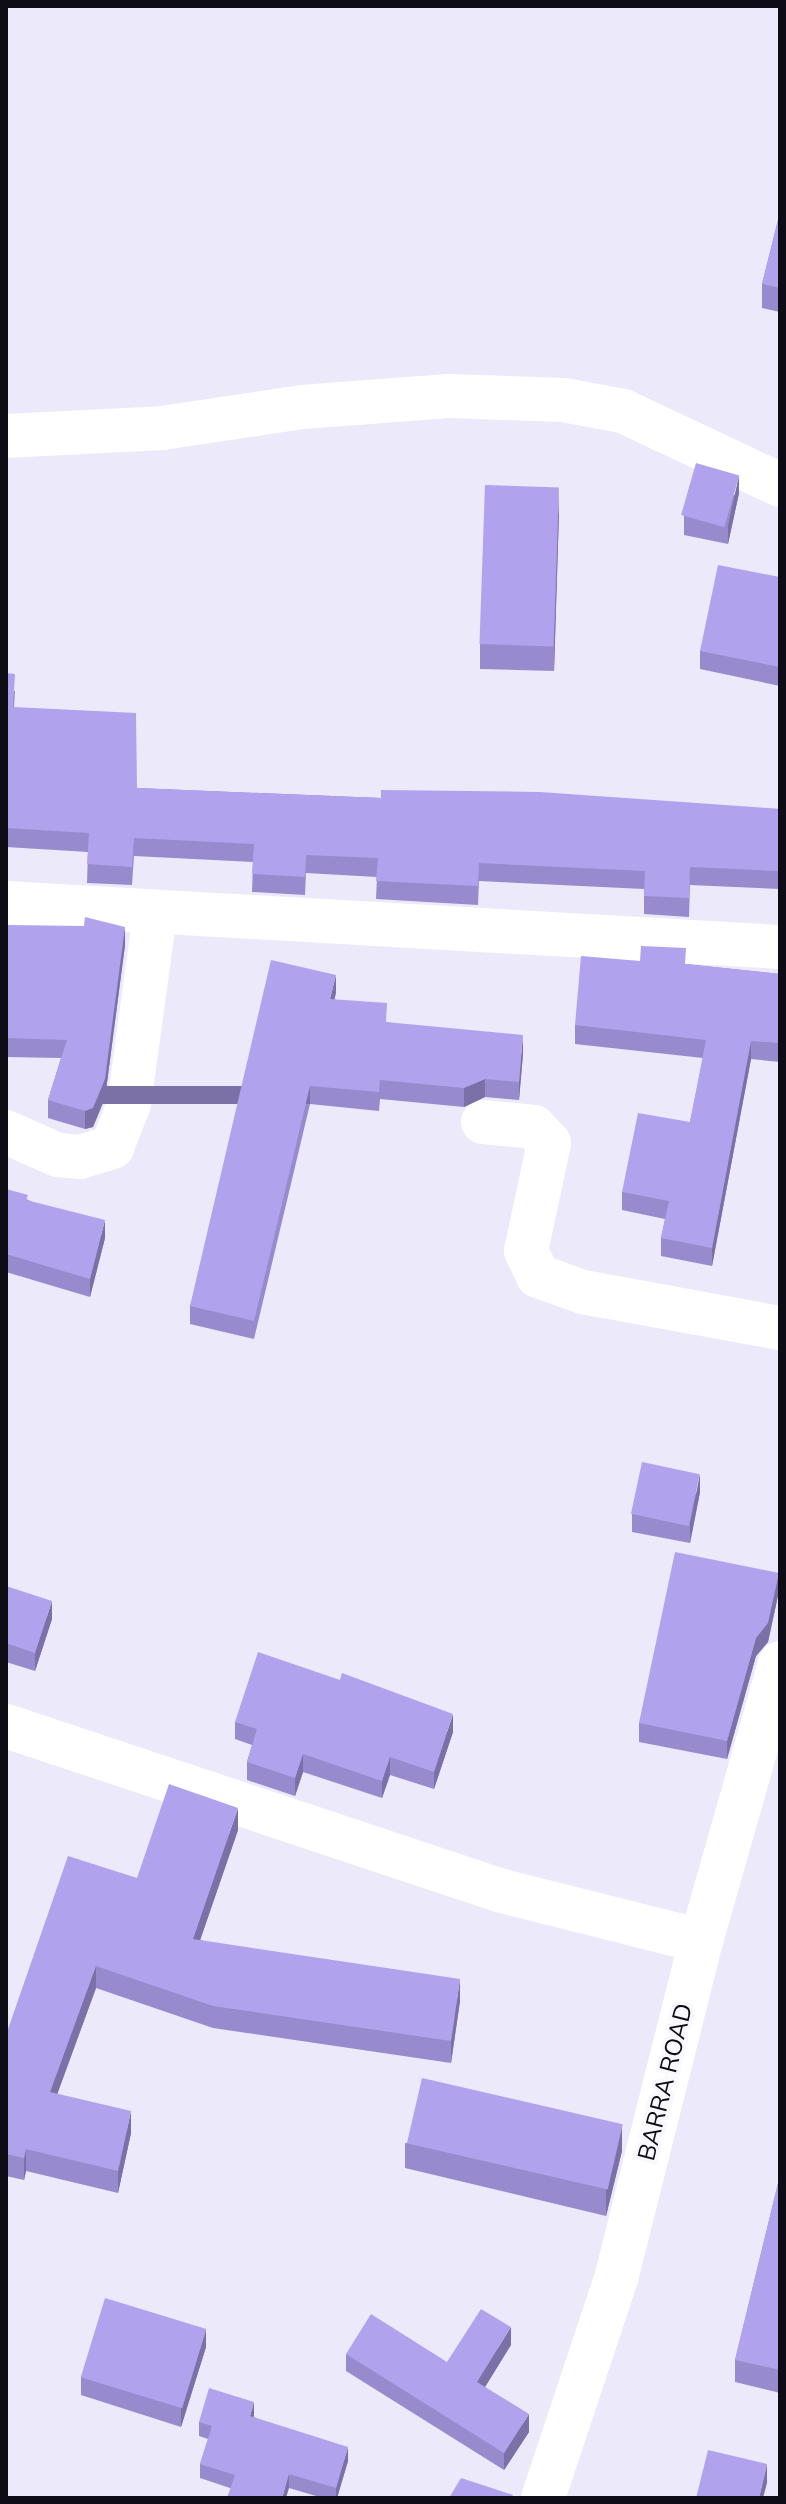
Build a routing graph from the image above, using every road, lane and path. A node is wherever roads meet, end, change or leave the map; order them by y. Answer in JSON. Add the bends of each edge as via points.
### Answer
{"nodes":[{"id":1,"x":6,"y":436,"type":"edge"},
{"id":2,"x":780,"y":485,"type":"edge"},
{"id":3,"x":6,"y":903,"type":"edge"},
{"id":4,"x":155,"y":913,"type":"junction"},
{"id":5,"x":780,"y":947,"type":"edge"},
{"id":6,"x":483,"y":1122,"type":"dead end"},
{"id":7,"x":6,"y":1132,"type":"edge"},
{"id":8,"x":780,"y":1328,"type":"edge"},
{"id":9,"x":780,"y":1663,"type":"edge"},
{"id":10,"x":6,"y":1726,"type":"edge"},
{"id":11,"x":701,"y":1941,"type":"junction"},
{"id":12,"x":543,"y":2498,"type":"edge"}],
"edges":[{"from":1,"to":2,"type":"street","via":[[162,428],[302,407],[449,396],[563,400],[623,411]]},
{"from":3,"to":4,"type":"street"},
{"from":4,"to":5,"type":"street"},
{"from":4,"to":7,"type":"street","via":[[129,1104],[112,1147],[80,1157],[58,1155]]},
{"from":6,"to":8,"type":"street","via":[[534,1127],[549,1143],[526,1251],[538,1276],[583,1292]]},
{"from":9,"to":11,"type":"street","name":"BARRA ROAD"},
{"from":10,"to":11,"type":"street","via":[[502,1891]]},
{"from":11,"to":12,"type":"street","name":"BARRA ROAD","via":[[617,2275]]}]}
